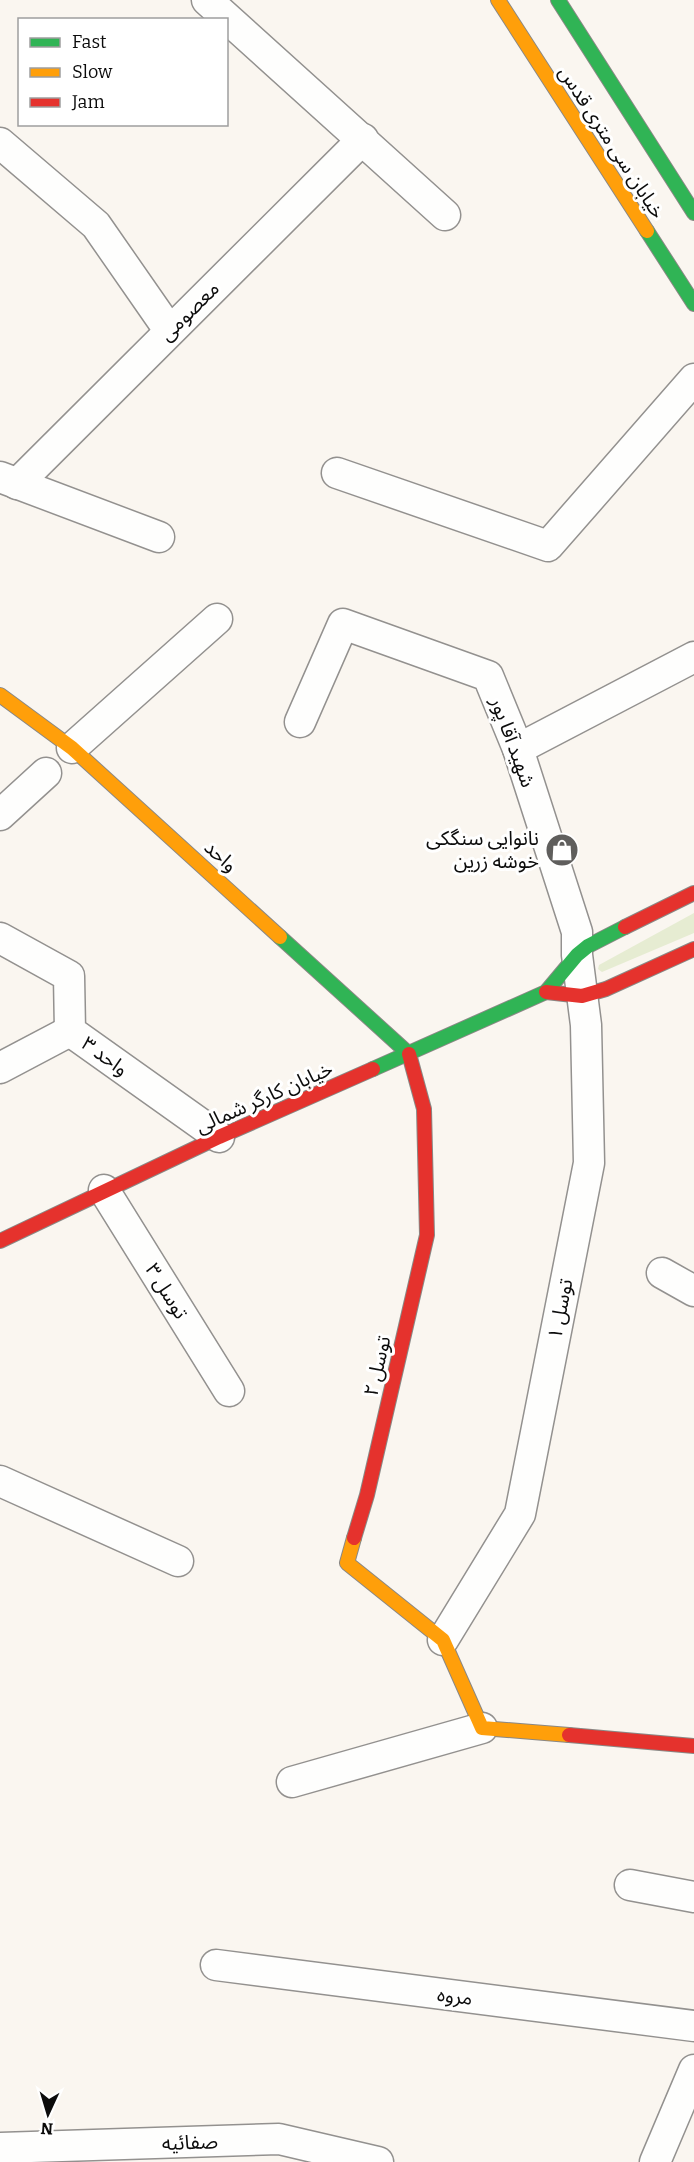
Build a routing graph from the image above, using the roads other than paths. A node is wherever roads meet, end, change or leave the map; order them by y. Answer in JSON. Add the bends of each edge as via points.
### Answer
{"nodes":[{"id":1,"x":207,"y":0,"type":"edge"},
{"id":2,"x":498,"y":0,"type":"edge"},
{"id":3,"x":558,"y":0,"type":"edge"},
{"id":4,"x":227,"y":18,"type":"edge"},
{"id":5,"x":228,"y":19,"type":"edge"},
{"id":6,"x":363,"y":139,"type":"junction"},
{"id":7,"x":0,"y":143,"type":"edge"},
{"id":8,"x":694,"y":213,"type":"edge"},
{"id":9,"x":445,"y":215,"type":"dead end"},
{"id":10,"x":694,"y":304,"type":"edge"},
{"id":11,"x":169,"y":330,"type":"junction"},
{"id":12,"x":694,"y":379,"type":"edge"},
{"id":13,"x":337,"y":473,"type":"dead end"},
{"id":14,"x":9,"y":480,"type":"edge"},
{"id":15,"x":159,"y":537,"type":"dead end"},
{"id":16,"x":217,"y":619,"type":"dead end"},
{"id":17,"x":694,"y":657,"type":"edge"},
{"id":18,"x":0,"y":694,"type":"edge"},
{"id":19,"x":300,"y":722,"type":"dead end"},
{"id":20,"x":72,"y":748,"type":"junction"},
{"id":21,"x":518,"y":748,"type":"junction"},
{"id":22,"x":46,"y":773,"type":"dead end"},
{"id":23,"x":0,"y":815,"type":"edge"},
{"id":24,"x":694,"y":893,"type":"edge"},
{"id":25,"x":0,"y":938,"type":"edge"},
{"id":26,"x":694,"y":949,"type":"edge"},
{"id":27,"x":577,"y":956,"type":"junction"},
{"id":28,"x":546,"y":992,"type":"junction"},
{"id":29,"x":582,"y":996,"type":"junction"},
{"id":30,"x":70,"y":1031,"type":"junction"},
{"id":31,"x":409,"y":1054,"type":"junction"},
{"id":32,"x":0,"y":1068,"type":"edge"},
{"id":33,"x":219,"y":1137,"type":"junction"},
{"id":34,"x":104,"y":1190,"type":"junction"},
{"id":35,"x":0,"y":1241,"type":"edge"},
{"id":36,"x":662,"y":1273,"type":"dead end"},
{"id":37,"x":694,"y":1291,"type":"edge"},
{"id":38,"x":229,"y":1391,"type":"dead end"},
{"id":39,"x":0,"y":1481,"type":"edge"},
{"id":40,"x":178,"y":1561,"type":"dead end"},
{"id":41,"x":443,"y":1640,"type":"junction"},
{"id":42,"x":482,"y":1728,"type":"junction"},
{"id":43,"x":694,"y":1746,"type":"edge"},
{"id":44,"x":292,"y":1782,"type":"dead end"},
{"id":45,"x":630,"y":1886,"type":"dead end"},
{"id":46,"x":694,"y":1897,"type":"edge"},
{"id":47,"x":216,"y":1965,"type":"dead end"},
{"id":48,"x":694,"y":2026,"type":"edge"},
{"id":49,"x":694,"y":2070,"type":"edge"},
{"id":50,"x":0,"y":2148,"type":"edge"},
{"id":51,"x":378,"y":2162,"type":"edge"},
{"id":52,"x":655,"y":2162,"type":"edge"}],
"edges":[{"from":1,"to":4,"type":"street"},
{"from":2,"to":10,"type":"street","name":"خیابان سی متری قدس"},
{"from":3,"to":8,"type":"street","name":"خیابان سی متری قدس"},
{"from":5,"to":6,"type":"street"},
{"from":6,"to":9,"type":"street"},
{"from":6,"to":11,"type":"street","name":"معصومی"},
{"from":7,"to":11,"type":"street","via":[[96,225]]},
{"from":11,"to":14,"type":"street","name":"معصومی"},
{"from":12,"to":13,"type":"street","via":[[548,546]]},
{"from":14,"to":15,"type":"street"},
{"from":16,"to":20,"type":"street"},
{"from":17,"to":21,"type":"street"},
{"from":18,"to":20,"type":"street","name":"واحد"},
{"from":19,"to":21,"type":"street","name":"شهید آقا پور","via":[[343,624],[488,676]]},
{"from":20,"to":31,"type":"street","name":"واحد"},
{"from":21,"to":27,"type":"street","name":"شهید آقا پور","via":[[577,932]]},
{"from":22,"to":23,"type":"street"},
{"from":24,"to":27,"type":"street","name":"خیابان کارگر شمالی","via":[[588,946]]},
{"from":25,"to":30,"type":"street","name":"واحد ۳","via":[[69,976]]},
{"from":26,"to":29,"type":"street"},
{"from":27,"to":28,"type":"street","name":"خیابان کارگر شمالی"},
{"from":27,"to":29,"type":"street","name":"توسل ۱"},
{"from":28,"to":29,"type":"street"},
{"from":28,"to":31,"type":"street","name":"خیابان کارگر شمالی"},
{"from":29,"to":41,"type":"street","name":"توسل ۱","via":[[590,1163],[520,1514]]},
{"from":30,"to":32,"type":"street"},
{"from":30,"to":33,"type":"street","name":"واحد ۳"},
{"from":31,"to":33,"type":"street","name":"خیابان کارگر شمالی"},
{"from":31,"to":41,"type":"street","name":"توسل ۲","via":[[424,1109],[427,1235],[367,1495],[346,1563]]},
{"from":33,"to":34,"type":"street","name":"خیابان کارگر شمالی"},
{"from":34,"to":35,"type":"street","name":"خیابان کارگر شمالی"},
{"from":34,"to":38,"type":"street","name":"توسل ۳"},
{"from":36,"to":37,"type":"street"},
{"from":39,"to":40,"type":"street"},
{"from":41,"to":42,"type":"street"},
{"from":42,"to":43,"type":"street"},
{"from":42,"to":44,"type":"street"},
{"from":45,"to":46,"type":"street"},
{"from":47,"to":48,"type":"street","name":"مروه"},
{"from":49,"to":52,"type":"street"},
{"from":50,"to":51,"type":"street","name":"صفائیه","via":[[279,2139]]}]}
